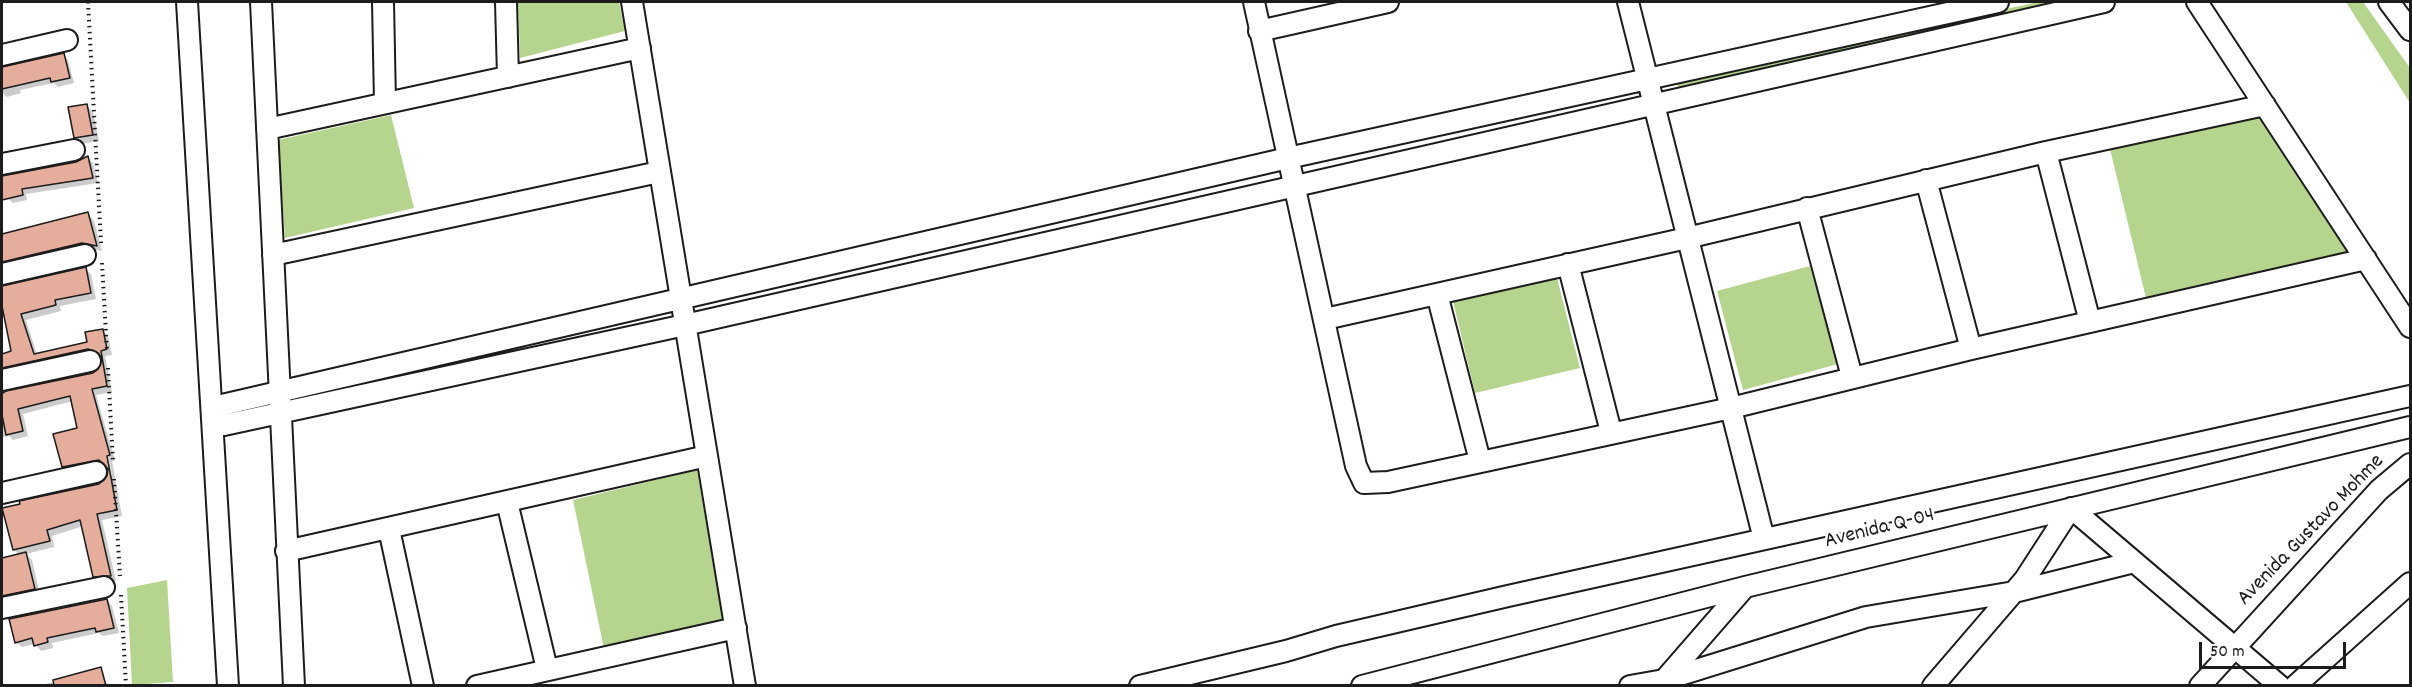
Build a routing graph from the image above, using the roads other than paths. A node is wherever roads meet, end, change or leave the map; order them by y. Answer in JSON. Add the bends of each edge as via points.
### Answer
{"nodes":[{"id":1,"x":187,"y":2,"type":"edge"},
{"id":2,"x":261,"y":2,"type":"edge"},
{"id":3,"x":383,"y":2,"type":"edge"},
{"id":4,"x":506,"y":2,"type":"edge"},
{"id":5,"x":632,"y":2,"type":"edge"},
{"id":6,"x":1254,"y":2,"type":"edge"},
{"id":7,"x":1388,"y":2,"type":"edge"},
{"id":8,"x":1628,"y":2,"type":"edge"},
{"id":9,"x":1998,"y":2,"type":"edge"},
{"id":10,"x":2104,"y":2,"type":"edge"},
{"id":11,"x":2197,"y":2,"type":"edge"},
{"id":12,"x":2389,"y":2,"type":"edge"},
{"id":13,"x":2410,"y":30,"type":"edge"},
{"id":14,"x":1259,"y":31,"type":"junction"},
{"id":15,"x":67,"y":40,"type":"dead end"},
{"id":16,"x":640,"y":48,"type":"junction"},
{"id":17,"x":2,"y":55,"type":"edge"},
{"id":18,"x":508,"y":77,"type":"junction"},
{"id":19,"x":1647,"y":80,"type":"junction"},
{"id":20,"x":385,"y":103,"type":"junction"},
{"id":21,"x":1653,"y":104,"type":"junction"},
{"id":22,"x":2265,"y":105,"type":"junction"},
{"id":23,"x":267,"y":129,"type":"junction"},
{"id":24,"x":74,"y":150,"type":"dead end"},
{"id":25,"x":2046,"y":152,"type":"junction"},
{"id":26,"x":1288,"y":158,"type":"junction"},
{"id":27,"x":2,"y":164,"type":"edge"},
{"id":28,"x":659,"y":172,"type":"junction"},
{"id":29,"x":1926,"y":180,"type":"junction"},
{"id":30,"x":1161,"y":181,"type":"junction"},
{"id":31,"x":1294,"y":185,"type":"junction"},
{"id":32,"x":1807,"y":208,"type":"junction"},
{"id":33,"x":1170,"y":213,"type":"junction"},
{"id":34,"x":1687,"y":238,"type":"junction"},
{"id":35,"x":273,"y":255,"type":"junction"},
{"id":36,"x":96,"y":256,"type":"road end"},
{"id":37,"x":2366,"y":259,"type":"junction"},
{"id":38,"x":794,"y":264,"type":"junction"},
{"id":39,"x":1568,"y":264,"type":"junction"},
{"id":40,"x":2,"y":274,"type":"edge"},
{"id":41,"x":1437,"y":294,"type":"junction"},
{"id":42,"x":800,"y":297,"type":"junction"},
{"id":43,"x":680,"y":299,"type":"junction"},
{"id":44,"x":1324,"y":319,"type":"junction"},
{"id":45,"x":2090,"y":322,"type":"junction"},
{"id":46,"x":685,"y":325,"type":"junction"},
{"id":47,"x":2410,"y":327,"type":"edge"},
{"id":48,"x":1971,"y":349,"type":"junction"},
{"id":49,"x":90,"y":361,"type":"dead end"},
{"id":50,"x":1852,"y":377,"type":"junction"},
{"id":51,"x":2,"y":380,"type":"edge"},
{"id":52,"x":278,"y":392,"type":"junction"},
{"id":53,"x":2410,"y":396,"type":"edge"},
{"id":54,"x":222,"y":405,"type":"dead end"},
{"id":55,"x":1731,"y":408,"type":"junction"},
{"id":56,"x":279,"y":413,"type":"junction"},
{"id":57,"x":224,"y":426,"type":"dead end"},
{"id":58,"x":2410,"y":427,"type":"edge"},
{"id":59,"x":1611,"y":432,"type":"junction"},
{"id":60,"x":707,"y":456,"type":"junction"},
{"id":61,"x":1480,"y":461,"type":"junction"},
{"id":62,"x":2410,"y":464,"type":"edge"},
{"id":63,"x":96,"y":472,"type":"dead end"},
{"id":64,"x":2,"y":492,"type":"edge"},
{"id":65,"x":507,"y":502,"type":"junction"},
{"id":66,"x":2071,"y":508,"type":"junction"},
{"id":67,"x":389,"y":529,"type":"junction"},
{"id":68,"x":1764,"y":539,"type":"junction"},
{"id":69,"x":286,"y":551,"type":"junction"},
{"id":70,"x":2134,"y":562,"type":"junction"},
{"id":71,"x":2410,"y":583,"type":"edge"},
{"id":72,"x":115,"y":587,"type":"road end"},
{"id":73,"x":1745,"y":587,"type":"junction"},
{"id":74,"x":2014,"y":592,"type":"junction"},
{"id":75,"x":2,"y":608,"type":"edge"},
{"id":76,"x":736,"y":628,"type":"junction"},
{"id":77,"x":2234,"y":647,"type":"junction"},
{"id":78,"x":547,"y":669,"type":"junction"},
{"id":79,"x":1384,"y":683,"type":"edge"},
{"id":80,"x":1662,"y":683,"type":"edge"},
{"id":81,"x":228,"y":686,"type":"edge"},
{"id":82,"x":294,"y":686,"type":"edge"},
{"id":83,"x":423,"y":686,"type":"edge"},
{"id":84,"x":477,"y":686,"type":"edge"},
{"id":85,"x":745,"y":686,"type":"edge"},
{"id":86,"x":1140,"y":686,"type":"edge"},
{"id":87,"x":1362,"y":686,"type":"edge"},
{"id":88,"x":1630,"y":686,"type":"edge"},
{"id":89,"x":1933,"y":686,"type":"edge"},
{"id":90,"x":2200,"y":686,"type":"edge"},
{"id":91,"x":2280,"y":686,"type":"edge"},
{"id":92,"x":2295,"y":686,"type":"edge"}],
"edges":[{"from":1,"to":81,"type":"street"},
{"from":2,"to":23,"type":"street"},
{"from":3,"to":20,"type":"street"},
{"from":4,"to":18,"type":"street"},
{"from":5,"to":16,"type":"street"},
{"from":6,"to":14,"type":"street"},
{"from":7,"to":14,"type":"street"},
{"from":8,"to":19,"type":"street"},
{"from":9,"to":19,"type":"street"},
{"from":10,"to":21,"type":"street"},
{"from":11,"to":22,"type":"street"},
{"from":12,"to":13,"type":"street"},
{"from":14,"to":26,"type":"street"},
{"from":15,"to":17,"type":"street"},
{"from":16,"to":18,"type":"street"},
{"from":16,"to":28,"type":"street"},
{"from":18,"to":20,"type":"street"},
{"from":19,"to":21,"type":"street"},
{"from":19,"to":26,"type":"street"},
{"from":20,"to":23,"type":"street"},
{"from":21,"to":31,"type":"street"},
{"from":21,"to":34,"type":"street"},
{"from":22,"to":25,"type":"street"},
{"from":22,"to":37,"type":"street"},
{"from":23,"to":35,"type":"street"},
{"from":24,"to":27,"type":"street"},
{"from":25,"to":29,"type":"street"},
{"from":25,"to":45,"type":"street"},
{"from":26,"to":30,"type":"street"},
{"from":26,"to":31,"type":"street"},
{"from":28,"to":35,"type":"street"},
{"from":28,"to":43,"type":"street"},
{"from":29,"to":32,"type":"street"},
{"from":29,"to":48,"type":"street"},
{"from":30,"to":33,"type":"street"},
{"from":30,"to":38,"type":"street"},
{"from":31,"to":33,"type":"street"},
{"from":31,"to":44,"type":"street"},
{"from":32,"to":34,"type":"street"},
{"from":32,"to":50,"type":"street"},
{"from":33,"to":42,"type":"street"},
{"from":34,"to":39,"type":"street"},
{"from":34,"to":55,"type":"street"},
{"from":35,"to":52,"type":"street"},
{"from":36,"to":40,"type":"street"},
{"from":37,"to":45,"type":"street"},
{"from":37,"to":47,"type":"street"},
{"from":38,"to":42,"type":"street"},
{"from":38,"to":43,"type":"street"},
{"from":39,"to":41,"type":"street"},
{"from":39,"to":59,"type":"street"},
{"from":41,"to":44,"type":"street"},
{"from":41,"to":61,"type":"street"},
{"from":42,"to":46,"type":"street"},
{"from":43,"to":46,"type":"street"},
{"from":43,"to":52,"type":"street"},
{"from":44,"to":61,"type":"street","via":[[1356,466],[1364,483],[1388,482]]},
{"from":45,"to":48,"type":"street"},
{"from":46,"to":56,"type":"street"},
{"from":46,"to":60,"type":"street"},
{"from":48,"to":50,"type":"street"},
{"from":49,"to":51,"type":"street"},
{"from":50,"to":55,"type":"street"},
{"from":52,"to":54,"type":"street"},
{"from":52,"to":56,"type":"street"},
{"from":53,"to":68,"type":"street"},
{"from":55,"to":59,"type":"street"},
{"from":55,"to":68,"type":"street"},
{"from":56,"to":57,"type":"street"},
{"from":56,"to":69,"type":"street"},
{"from":58,"to":66,"type":"street","name":"Avenida Q-04"},
{"from":59,"to":61,"type":"street"},
{"from":60,"to":65,"type":"street"},
{"from":60,"to":76,"type":"street"},
{"from":62,"to":77,"type":"street","name":"Avenida Gustavo Mohme","via":[[2379,490]]},
{"from":63,"to":64,"type":"street"},
{"from":65,"to":67,"type":"street"},
{"from":65,"to":78,"type":"street"},
{"from":66,"to":70,"type":"street"},
{"from":66,"to":73,"type":"street","name":"Avenida Q-04"},
{"from":66,"to":74,"type":"street"},
{"from":67,"to":69,"type":"street"},
{"from":67,"to":83,"type":"street"},
{"from":68,"to":86,"type":"street","via":[[1336,636]]},
{"from":69,"to":82,"type":"street"},
{"from":70,"to":74,"type":"street"},
{"from":70,"to":77,"type":"street"},
{"from":71,"to":92,"type":"street"},
{"from":72,"to":75,"type":"street"},
{"from":73,"to":79,"type":"street","name":"Avenida Q-04"},
{"from":73,"to":80,"type":"street"},
{"from":74,"to":80,"type":"street","via":[[1866,617]]},
{"from":74,"to":89,"type":"street"},
{"from":76,"to":78,"type":"street"},
{"from":76,"to":85,"type":"street"},
{"from":77,"to":90,"type":"street","name":"Avenida Gustavo Mohme"},
{"from":77,"to":91,"type":"street"},
{"from":78,"to":84,"type":"street"},
{"from":79,"to":87,"type":"street","name":"Avenida Q-04"},
{"from":80,"to":88,"type":"street"}]}
